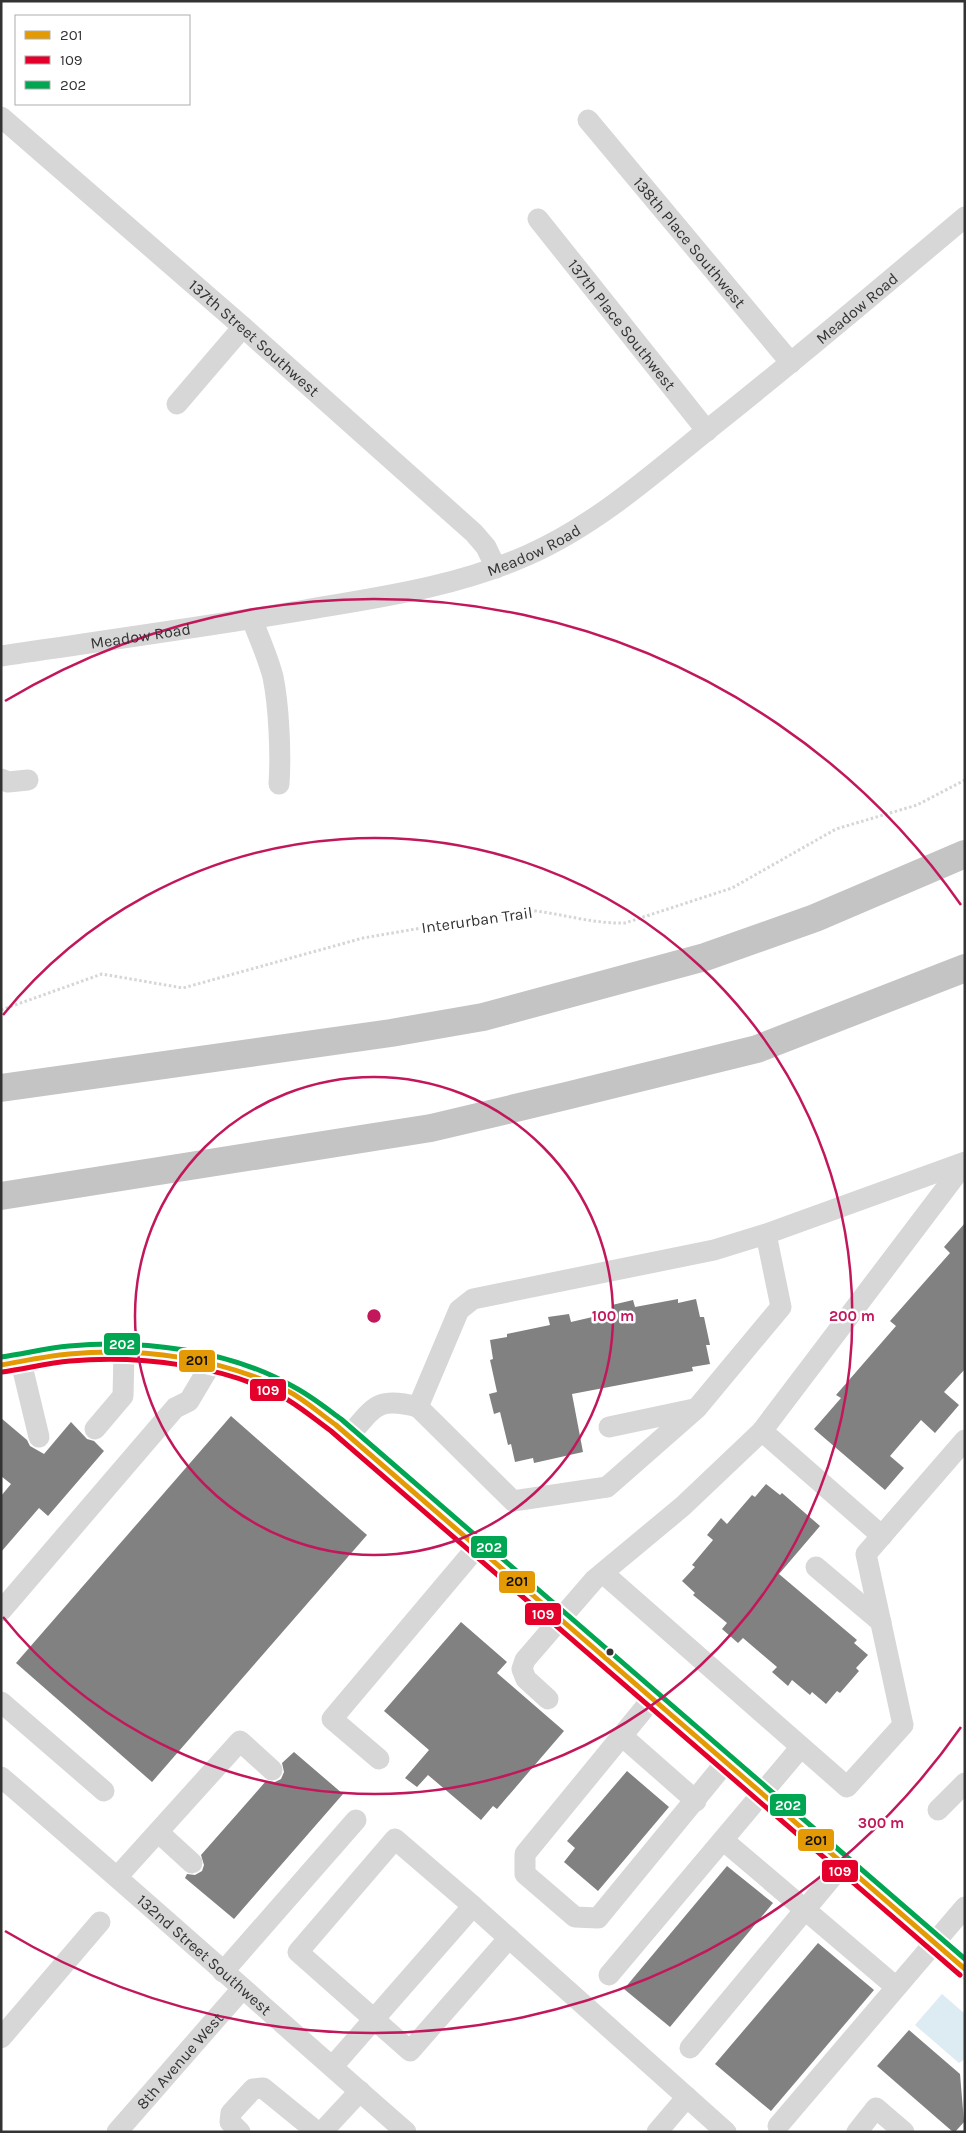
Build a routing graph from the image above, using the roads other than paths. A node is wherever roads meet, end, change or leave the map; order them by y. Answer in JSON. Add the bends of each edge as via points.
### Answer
{"nodes":[{"id":1,"x":1,"y":118,"type":"edge"},
{"id":2,"x":588,"y":120,"type":"dead end"},
{"id":3,"x":965,"y":217,"type":"edge"},
{"id":4,"x":538,"y":219,"type":"dead end"},
{"id":5,"x":244,"y":327,"type":"junction"},
{"id":6,"x":791,"y":363,"type":"junction"},
{"id":7,"x":177,"y":404,"type":"dead end"},
{"id":8,"x":706,"y":431,"type":"junction"},
{"id":9,"x":496,"y":568,"type":"junction"},
{"id":10,"x":252,"y":619,"type":"junction"},
{"id":11,"x":1,"y":656,"type":"edge"},
{"id":12,"x":1,"y":778,"type":"edge"},
{"id":13,"x":28,"y":780,"type":"dead end"},
{"id":14,"x":279,"y":784,"type":"dead end"},
{"id":15,"x":965,"y":854,"type":"edge"},
{"id":16,"x":965,"y":968,"type":"edge"},
{"id":17,"x":1,"y":1088,"type":"edge"},
{"id":18,"x":965,"y":1162,"type":"edge"},
{"id":19,"x":1,"y":1196,"type":"edge"},
{"id":20,"x":766,"y":1234,"type":"junction"},
{"id":21,"x":124,"y":1353,"type":"junction"},
{"id":22,"x":11,"y":1363,"type":"edge"},
{"id":23,"x":222,"y":1367,"type":"junction"},
{"id":24,"x":418,"y":1407,"type":"junction"},
{"id":25,"x":697,"y":1408,"type":"junction"},
{"id":26,"x":609,"y":1427,"type":"dead end"},
{"id":27,"x":95,"y":1429,"type":"dead end"},
{"id":28,"x":762,"y":1431,"type":"junction"},
{"id":29,"x":349,"y":1436,"type":"junction"},
{"id":30,"x":39,"y":1437,"type":"dead end"},
{"id":31,"x":965,"y":1440,"type":"edge"},
{"id":32,"x":882,"y":1536,"type":"junction"},
{"id":33,"x":477,"y":1547,"type":"junction"},
{"id":34,"x":816,"y":1566,"type":"dead end"},
{"id":35,"x":603,"y":1573,"type":"junction"},
{"id":36,"x":1,"y":1611,"type":"edge"},
{"id":37,"x":560,"y":1619,"type":"junction"},
{"id":38,"x":881,"y":1622,"type":"junction"},
{"id":39,"x":548,"y":1698,"type":"dead end"},
{"id":40,"x":652,"y":1699,"type":"junction"},
{"id":41,"x":1,"y":1702,"type":"edge"},
{"id":42,"x":622,"y":1736,"type":"junction"},
{"id":43,"x":801,"y":1747,"type":"junction"},
{"id":44,"x":379,"y":1758,"type":"dead end"},
{"id":45,"x":726,"y":1762,"type":"junction"},
{"id":46,"x":272,"y":1770,"type":"dead end"},
{"id":47,"x":1,"y":1778,"type":"edge"},
{"id":48,"x":965,"y":1783,"type":"edge"},
{"id":49,"x":104,"y":1791,"type":"dead end"},
{"id":50,"x":762,"y":1794,"type":"junction"},
{"id":51,"x":696,"y":1801,"type":"junction"},
{"id":52,"x":938,"y":1810,"type":"dead end"},
{"id":53,"x":356,"y":1820,"type":"dead end"},
{"id":54,"x":158,"y":1832,"type":"junction"},
{"id":55,"x":723,"y":1840,"type":"junction"},
{"id":56,"x":192,"y":1863,"type":"dead end"},
{"id":57,"x":843,"y":1864,"type":"junction"},
{"id":58,"x":118,"y":1876,"type":"junction"},
{"id":59,"x":473,"y":1906,"type":"junction"},
{"id":60,"x":965,"y":1907,"type":"edge"},
{"id":61,"x":805,"y":1910,"type":"junction"},
{"id":62,"x":100,"y":1922,"type":"dead end"},
{"id":63,"x":510,"y":1938,"type":"junction"},
{"id":64,"x":934,"y":1942,"type":"junction"},
{"id":65,"x":965,"y":1969,"type":"edge"},
{"id":66,"x":224,"y":1972,"type":"junction"},
{"id":67,"x":609,"y":1975,"type":"dead end"},
{"id":68,"x":896,"y":1987,"type":"junction"},
{"id":69,"x":242,"y":1989,"type":"junction"},
{"id":70,"x":374,"y":2019,"type":"junction"},
{"id":71,"x":1,"y":2038,"type":"edge"},
{"id":72,"x":690,"y":2048,"type":"dead end"},
{"id":73,"x":333,"y":2066,"type":"junction"},
{"id":74,"x":360,"y":2092,"type":"junction"},
{"id":75,"x":687,"y":2097,"type":"junction"},
{"id":76,"x":778,"y":2126,"type":"dead end"},
{"id":77,"x":117,"y":2132,"type":"edge"},
{"id":78,"x":240,"y":2132,"type":"edge"},
{"id":79,"x":317,"y":2132,"type":"edge"},
{"id":80,"x":322,"y":2132,"type":"edge"},
{"id":81,"x":406,"y":2132,"type":"edge"},
{"id":82,"x":656,"y":2132,"type":"edge"},
{"id":83,"x":726,"y":2132,"type":"edge"},
{"id":84,"x":857,"y":2132,"type":"edge"},
{"id":85,"x":904,"y":2132,"type":"edge"}],
"edges":[{"from":1,"to":5,"type":"street","name":"137th Street Southwest"},
{"from":2,"to":6,"type":"street","name":"138th Place Southwest"},
{"from":3,"to":6,"type":"street","name":"Meadow Road"},
{"from":4,"to":8,"type":"street","name":"137th Place Southwest"},
{"from":5,"to":7,"type":"street"},
{"from":5,"to":9,"type":"street","name":"137th Street Southwest","via":[[474,532]]},
{"from":6,"to":8,"type":"street","name":"Meadow Road"},
{"from":8,"to":9,"type":"street","name":"Meadow Road","via":[[595,518],[551,544]]},
{"from":9,"to":10,"type":"street","name":"Meadow Road","via":[[411,592]]},
{"from":10,"to":11,"type":"street","name":"Meadow Road"},
{"from":10,"to":14,"type":"street","via":[[272,677],[277,709]]},
{"from":12,"to":13,"type":"street","via":[[8,782]]},
{"from":15,"to":17,"type":"highway","via":[[815,918],[705,957],[483,1017]]},
{"from":16,"to":19,"type":"highway","via":[[757,1049],[431,1128]]},
{"from":18,"to":20,"type":"street"},
{"from":18,"to":28,"type":"street"},
{"from":20,"to":24,"type":"street","via":[[714,1250],[473,1299],[459,1310]]},
{"from":20,"to":25,"type":"street","via":[[781,1307]]},
{"from":21,"to":22,"type":"street","via":[[80,1352]]},
{"from":21,"to":23,"type":"street","via":[[186,1358]]},
{"from":21,"to":27,"type":"street","via":[[123,1396]]},
{"from":22,"to":30,"type":"street"},
{"from":23,"to":29,"type":"street","via":[[286,1391]]},
{"from":23,"to":36,"type":"street","via":[[190,1401],[175,1408]]},
{"from":24,"to":25,"type":"street","via":[[513,1501],[607,1487]]},
{"from":24,"to":29,"type":"street","via":[[387,1402],[370,1411]]},
{"from":25,"to":26,"type":"street"},
{"from":28,"to":32,"type":"street"},
{"from":28,"to":35,"type":"street","via":[[683,1506]]},
{"from":29,"to":33,"type":"street"},
{"from":31,"to":32,"type":"street"},
{"from":32,"to":38,"type":"street","via":[[866,1554]]},
{"from":33,"to":37,"type":"street"},
{"from":33,"to":44,"type":"street","via":[[332,1718]]},
{"from":34,"to":38,"type":"street"},
{"from":35,"to":37,"type":"street"},
{"from":35,"to":43,"type":"street"},
{"from":37,"to":39,"type":"street","via":[[525,1660],[522,1669],[526,1679]]},
{"from":37,"to":40,"type":"street"},
{"from":38,"to":43,"type":"street","via":[[903,1725],[847,1787]]},
{"from":40,"to":42,"type":"street"},
{"from":40,"to":45,"type":"street"},
{"from":41,"to":49,"type":"street"},
{"from":42,"to":51,"type":"street"},
{"from":42,"to":51,"type":"street","via":[[525,1854],[525,1874],[575,1917],[598,1918]]},
{"from":43,"to":50,"type":"street"},
{"from":45,"to":50,"type":"street"},
{"from":45,"to":51,"type":"street"},
{"from":46,"to":54,"type":"street","via":[[240,1741]]},
{"from":47,"to":58,"type":"street","name":"132nd Street Southwest"},
{"from":48,"to":52,"type":"street"},
{"from":50,"to":55,"type":"street"},
{"from":50,"to":57,"type":"street"},
{"from":53,"to":66,"type":"street"},
{"from":54,"to":56,"type":"street"},
{"from":54,"to":58,"type":"street"},
{"from":55,"to":61,"type":"street"},
{"from":55,"to":67,"type":"street"},
{"from":57,"to":61,"type":"street"},
{"from":57,"to":64,"type":"street"},
{"from":58,"to":66,"type":"street","name":"132nd Street Southwest"},
{"from":59,"to":63,"type":"street"},
{"from":59,"to":70,"type":"street"},
{"from":59,"to":70,"type":"street","via":[[395,1839],[298,1952]]},
{"from":60,"to":64,"type":"street"},
{"from":61,"to":68,"type":"street"},
{"from":61,"to":72,"type":"street"},
{"from":62,"to":71,"type":"street"},
{"from":63,"to":70,"type":"street","via":[[410,2051]]},
{"from":63,"to":75,"type":"street"},
{"from":64,"to":65,"type":"street"},
{"from":64,"to":68,"type":"street"},
{"from":66,"to":69,"type":"street","name":"132nd Street Southwest"},
{"from":68,"to":76,"type":"street"},
{"from":69,"to":73,"type":"street","name":"132nd Street Southwest"},
{"from":69,"to":77,"type":"street","name":"8th Avenue West"},
{"from":70,"to":73,"type":"street"},
{"from":73,"to":74,"type":"street","name":"132nd Street Southwest"},
{"from":74,"to":80,"type":"street"},
{"from":74,"to":81,"type":"street","name":"132nd Street Southwest"},
{"from":75,"to":82,"type":"street"},
{"from":75,"to":83,"type":"street"},
{"from":78,"to":79,"type":"street","via":[[230,2122],[231,2113],[253,2089],[263,2088]]},
{"from":84,"to":85,"type":"street","via":[[876,2108]]}]}
